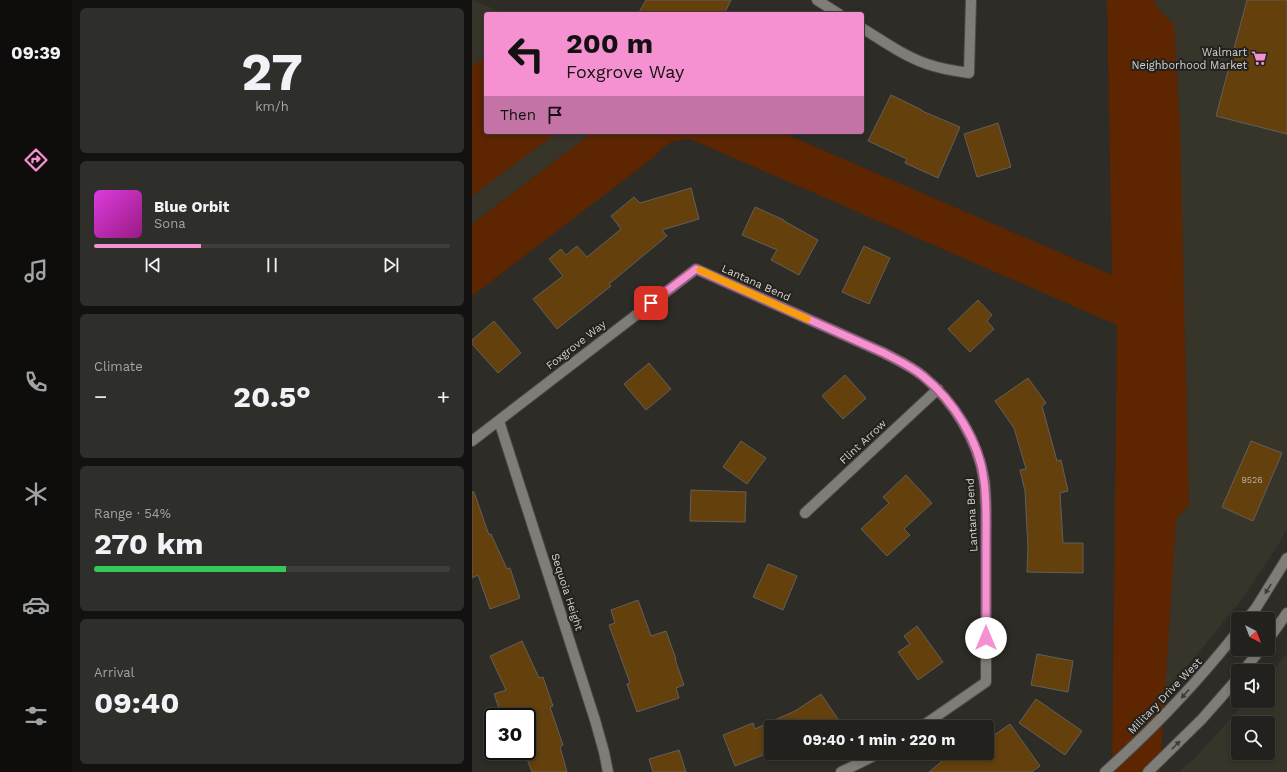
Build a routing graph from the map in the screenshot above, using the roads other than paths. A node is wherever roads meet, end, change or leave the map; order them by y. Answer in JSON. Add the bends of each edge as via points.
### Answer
{"nodes":[{"id":1,"x":817,"y":0,"type":"edge"},
{"id":2,"x":971,"y":0,"type":"edge"},
{"id":3,"x":836,"y":12,"type":"edge"},
{"id":4,"x":864,"y":29,"type":"edge"},
{"id":5,"x":696,"y":269,"type":"joint"},
{"id":6,"x":938,"y":389,"type":"junction"},
{"id":7,"x":499,"y":421,"type":"junction"},
{"id":8,"x":472,"y":441,"type":"edge"},
{"id":9,"x":805,"y":513,"type":"dead end"},
{"id":10,"x":1287,"y":558,"type":"edge"},
{"id":11,"x":1253,"y":612,"type":"edge"},
{"id":12,"x":1287,"y":613,"type":"edge"},
{"id":13,"x":1275,"y":630,"type":"edge"},
{"id":14,"x":1231,"y":640,"type":"edge"},
{"id":15,"x":1255,"y":656,"type":"edge"},
{"id":16,"x":1249,"y":664,"type":"edge"},
{"id":17,"x":1231,"y":686,"type":"edge"},
{"id":18,"x":931,"y":720,"type":"edge"},
{"id":19,"x":866,"y":760,"type":"edge"},
{"id":20,"x":608,"y":772,"type":"edge"},
{"id":21,"x":841,"y":772,"type":"edge"},
{"id":22,"x":1105,"y":772,"type":"edge"},
{"id":23,"x":1148,"y":772,"type":"edge"}],
"edges":[{"from":1,"to":3,"type":"street"},
{"from":2,"to":4,"type":"street","via":[[969,73],[926,64]]},
{"from":5,"to":6,"type":"street","name":"Lantana Bend","via":[[884,353],[911,367]]},
{"from":5,"to":7,"type":"street","name":"Foxgrove Way"},
{"from":6,"to":9,"type":"street","name":"Flint Arrow"},
{"from":6,"to":18,"type":"street","name":"Lantana Bend","via":[[959,415],[969,433],[984,480],[986,682]]},
{"from":7,"to":8,"type":"street","name":"Foxgrove Way"},
{"from":7,"to":20,"type":"street","name":"Sequoia Height","via":[[595,720]]},
{"from":10,"to":11,"type":"street","one_way":true},
{"from":12,"to":13,"type":"street"},
{"from":14,"to":22,"type":"street","name":"Military Drive West","one_way":true,"via":[[1181,700]]},
{"from":15,"to":16,"type":"street"},
{"from":23,"to":17,"type":"street","one_way":true,"via":[[1202,719]]},
{"from":19,"to":21,"type":"street"}]}
